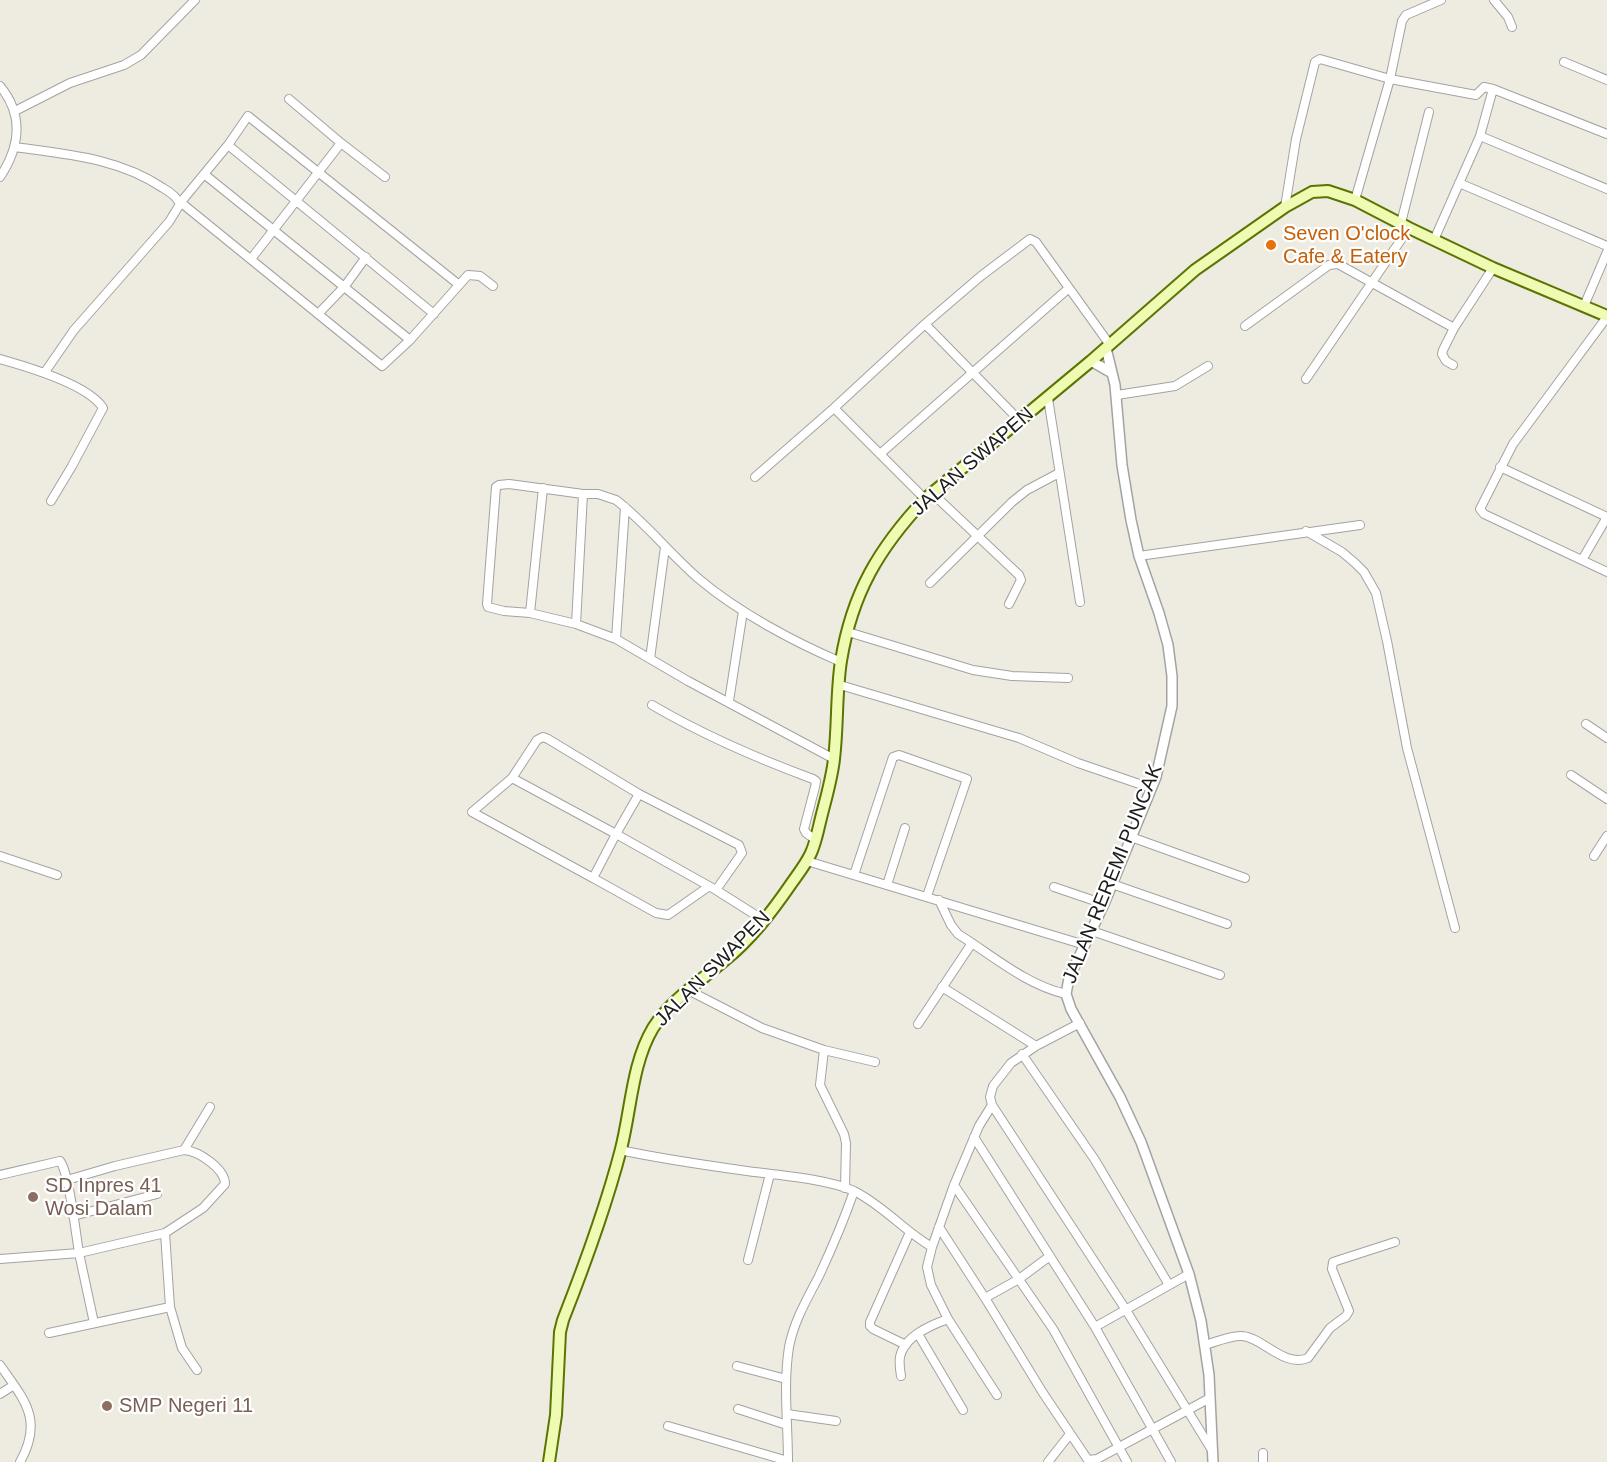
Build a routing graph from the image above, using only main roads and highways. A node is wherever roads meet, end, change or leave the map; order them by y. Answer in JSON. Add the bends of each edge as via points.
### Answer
{"nodes":[{"id":1,"x":1607,"y":317,"type":"edge"},
{"id":2,"x":549,"y":1462,"type":"edge"}],
"edges":[{"from":1,"to":2,"type":"main road","name":"JALAN SWAPEN","via":[[1493,268],[1355,200],[1328,191],[1306,194],[1195,270],[929,496],[889,540],[860,594],[841,662],[834,759],[816,840],[807,861],[765,921],[664,1013],[646,1044],[591,1249],[560,1332],[556,1415]]}]}
